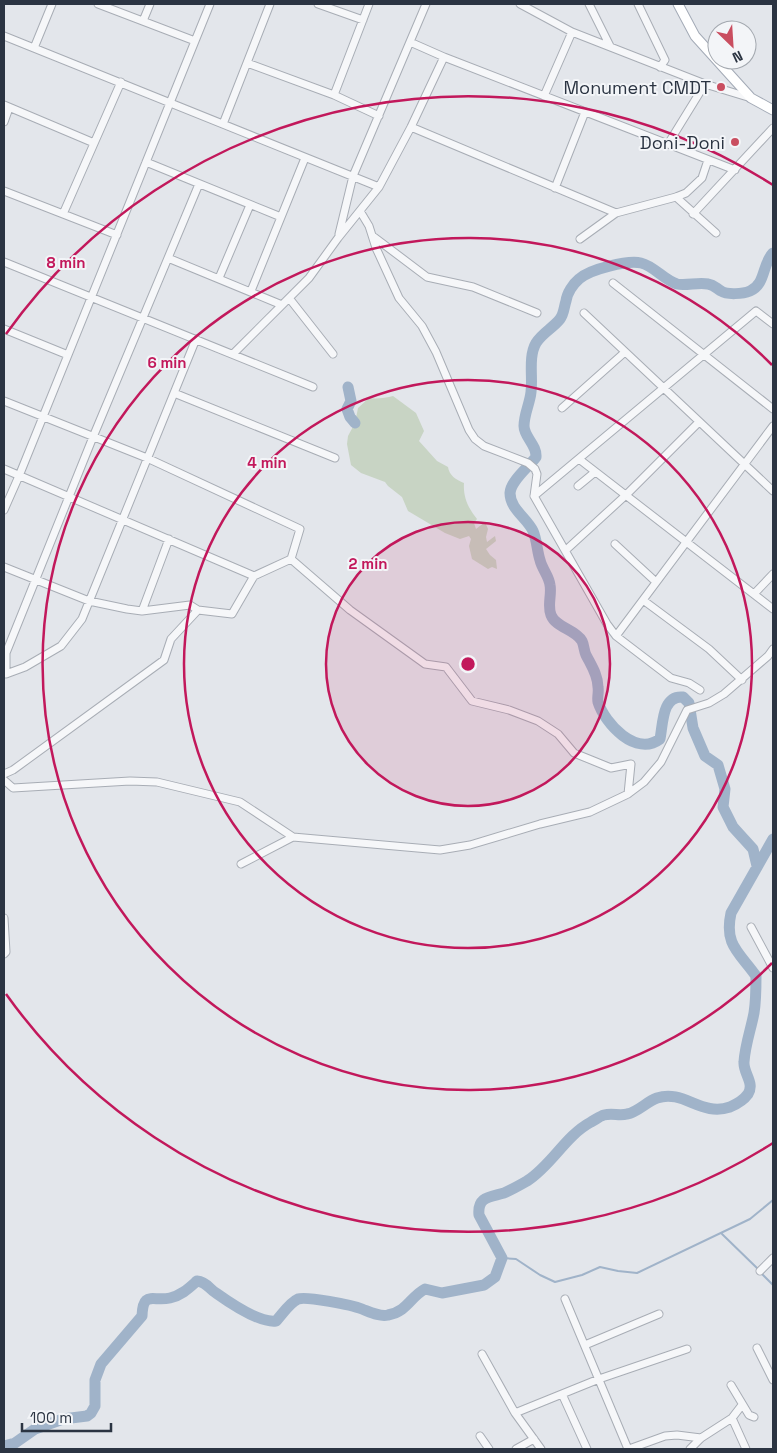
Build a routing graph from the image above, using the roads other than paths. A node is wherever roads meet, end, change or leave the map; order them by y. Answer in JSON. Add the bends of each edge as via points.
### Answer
{"nodes":[{"id":1,"x":52,"y":4,"type":"edge"},
{"id":2,"x":98,"y":4,"type":"edge"},
{"id":3,"x":150,"y":4,"type":"edge"},
{"id":4,"x":210,"y":4,"type":"edge"},
{"id":5,"x":270,"y":4,"type":"edge"},
{"id":6,"x":318,"y":4,"type":"edge"},
{"id":7,"x":369,"y":4,"type":"edge"},
{"id":8,"x":426,"y":4,"type":"edge"},
{"id":9,"x":520,"y":4,"type":"edge"},
{"id":10,"x":589,"y":4,"type":"edge"},
{"id":11,"x":638,"y":4,"type":"edge"},
{"id":12,"x":678,"y":4,"type":"edge"},
{"id":13,"x":363,"y":20,"type":"junction"},
{"id":14,"x":143,"y":21,"type":"junction"},
{"id":15,"x":572,"y":32,"type":"junction"},
{"id":16,"x":4,"y":36,"type":"edge"},
{"id":17,"x":195,"y":41,"type":"junction"},
{"id":18,"x":410,"y":42,"type":"junction"},
{"id":19,"x":610,"y":46,"type":"junction"},
{"id":20,"x":34,"y":48,"type":"junction"},
{"id":21,"x":444,"y":57,"type":"junction"},
{"id":22,"x":247,"y":63,"type":"junction"},
{"id":23,"x":660,"y":67,"type":"junction"},
{"id":24,"x":121,"y":82,"type":"junction"},
{"id":25,"x":705,"y":84,"type":"junction"},
{"id":26,"x":334,"y":95,"type":"junction"},
{"id":27,"x":544,"y":96,"type":"junction"},
{"id":28,"x":751,"y":98,"type":"junction"},
{"id":29,"x":170,"y":102,"type":"junction"},
{"id":30,"x":6,"y":106,"type":"edge"},
{"id":31,"x":773,"y":110,"type":"edge"},
{"id":32,"x":585,"y":112,"type":"junction"},
{"id":33,"x":379,"y":116,"type":"junction"},
{"id":34,"x":4,"y":122,"type":"edge"},
{"id":35,"x":223,"y":124,"type":"junction"},
{"id":36,"x":411,"y":127,"type":"junction"},
{"id":37,"x":773,"y":128,"type":"edge"},
{"id":38,"x":94,"y":143,"type":"junction"},
{"id":39,"x":668,"y":144,"type":"junction"},
{"id":40,"x":304,"y":158,"type":"junction"},
{"id":41,"x":708,"y":160,"type":"junction"},
{"id":42,"x":146,"y":162,"type":"junction"},
{"id":43,"x":735,"y":170,"type":"junction"},
{"id":44,"x":353,"y":176,"type":"junction"},
{"id":45,"x":199,"y":184,"type":"junction"},
{"id":46,"x":379,"y":187,"type":"junction"},
{"id":47,"x":555,"y":188,"type":"junction"},
{"id":48,"x":4,"y":191,"type":"edge"},
{"id":49,"x":676,"y":197,"type":"junction"},
{"id":50,"x":250,"y":205,"type":"junction"},
{"id":51,"x":360,"y":211,"type":"junction"},
{"id":52,"x":616,"y":213,"type":"junction"},
{"id":53,"x":63,"y":214,"type":"junction"},
{"id":54,"x":693,"y":214,"type":"junction"},
{"id":55,"x":280,"y":217,"type":"junction"},
{"id":56,"x":117,"y":234,"type":"junction"},
{"id":57,"x":716,"y":234,"type":"dead end"},
{"id":58,"x":374,"y":237,"type":"junction"},
{"id":59,"x":338,"y":238,"type":"junction"},
{"id":60,"x":580,"y":238,"type":"dead end"},
{"id":61,"x":168,"y":258,"type":"junction"},
{"id":62,"x":4,"y":262,"type":"edge"},
{"id":63,"x":219,"y":278,"type":"junction"},
{"id":64,"x":613,"y":283,"type":"dead end"},
{"id":65,"x":250,"y":291,"type":"junction"},
{"id":66,"x":92,"y":297,"type":"junction"},
{"id":67,"x":289,"y":298,"type":"junction"},
{"id":68,"x":282,"y":305,"type":"junction"},
{"id":69,"x":537,"y":313,"type":"dead end"},
{"id":70,"x":584,"y":313,"type":"dead end"},
{"id":71,"x":144,"y":318,"type":"junction"},
{"id":72,"x":773,"y":324,"type":"edge"},
{"id":73,"x":4,"y":329,"type":"edge"},
{"id":74,"x":196,"y":339,"type":"junction"},
{"id":75,"x":625,"y":352,"type":"junction"},
{"id":76,"x":233,"y":354,"type":"junction"},
{"id":77,"x":333,"y":354,"type":"dead end"},
{"id":78,"x":705,"y":354,"type":"junction"},
{"id":79,"x":68,"y":355,"type":"junction"},
{"id":80,"x":313,"y":387,"type":"dead end"},
{"id":81,"x":665,"y":388,"type":"junction"},
{"id":82,"x":174,"y":393,"type":"junction"},
{"id":83,"x":4,"y":401,"type":"edge"},
{"id":84,"x":562,"y":408,"type":"dead end"},
{"id":85,"x":773,"y":409,"type":"edge"},
{"id":86,"x":43,"y":417,"type":"junction"},
{"id":87,"x":699,"y":422,"type":"junction"},
{"id":88,"x":773,"y":426,"type":"edge"},
{"id":89,"x":93,"y":437,"type":"junction"},
{"id":90,"x":147,"y":458,"type":"junction"},
{"id":91,"x":335,"y":458,"type":"dead end"},
{"id":92,"x":579,"y":459,"type":"junction"},
{"id":93,"x":744,"y":464,"type":"junction"},
{"id":94,"x":4,"y":469,"type":"edge"},
{"id":95,"x":596,"y":472,"type":"junction"},
{"id":96,"x":20,"y":476,"type":"junction"},
{"id":97,"x":578,"y":486,"type":"dead end"},
{"id":98,"x":773,"y":491,"type":"edge"},
{"id":99,"x":626,"y":495,"type":"junction"},
{"id":100,"x":534,"y":496,"type":"junction"},
{"id":101,"x":69,"y":497,"type":"junction"},
{"id":102,"x":4,"y":510,"type":"edge"},
{"id":103,"x":122,"y":520,"type":"junction"},
{"id":104,"x":169,"y":539,"type":"junction"},
{"id":105,"x":686,"y":542,"type":"junction"},
{"id":106,"x":615,"y":544,"type":"dead end"},
{"id":107,"x":566,"y":550,"type":"junction"},
{"id":108,"x":291,"y":559,"type":"junction"},
{"id":109,"x":4,"y":567,"type":"edge"},
{"id":110,"x":773,"y":574,"type":"edge"},
{"id":111,"x":254,"y":576,"type":"junction"},
{"id":112,"x":35,"y":580,"type":"junction"},
{"id":113,"x":656,"y":582,"type":"junction"},
{"id":114,"x":754,"y":594,"type":"junction"},
{"id":115,"x":643,"y":600,"type":"junction"},
{"id":116,"x":89,"y":601,"type":"junction"},
{"id":117,"x":773,"y":609,"type":"edge"},
{"id":118,"x":198,"y":610,"type":"junction"},
{"id":119,"x":142,"y":611,"type":"junction"},
{"id":120,"x":616,"y":636,"type":"junction"},
{"id":121,"x":773,"y":649,"type":"edge"},
{"id":122,"x":5,"y":673,"type":"edge"},
{"id":123,"x":742,"y":680,"type":"junction"},
{"id":124,"x":700,"y":690,"type":"dead end"},
{"id":125,"x":4,"y":774,"type":"edge"},
{"id":126,"x":4,"y":780,"type":"edge"},
{"id":127,"x":628,"y":794,"type":"junction"},
{"id":128,"x":293,"y":837,"type":"junction"},
{"id":129,"x":241,"y":864,"type":"dead end"},
{"id":130,"x":4,"y":918,"type":"edge"},
{"id":131,"x":751,"y":927,"type":"dead end"},
{"id":132,"x":4,"y":954,"type":"edge"},
{"id":133,"x":773,"y":968,"type":"edge"},
{"id":134,"x":773,"y":1258,"type":"edge"},
{"id":135,"x":760,"y":1271,"type":"dead end"},
{"id":136,"x":566,"y":1299,"type":"dead end"},
{"id":137,"x":659,"y":1314,"type":"dead end"},
{"id":138,"x":585,"y":1345,"type":"junction"},
{"id":139,"x":757,"y":1348,"type":"dead end"},
{"id":140,"x":687,"y":1349,"type":"dead end"},
{"id":141,"x":482,"y":1354,"type":"dead end"},
{"id":142,"x":599,"y":1379,"type":"junction"},
{"id":143,"x":773,"y":1380,"type":"edge"},
{"id":144,"x":731,"y":1385,"type":"dead end"},
{"id":145,"x":562,"y":1394,"type":"junction"},
{"id":146,"x":742,"y":1405,"type":"junction"},
{"id":147,"x":515,"y":1413,"type":"junction"},
{"id":148,"x":754,"y":1417,"type":"dead end"},
{"id":149,"x":732,"y":1418,"type":"junction"},
{"id":150,"x":480,"y":1436,"type":"dead end"},
{"id":151,"x":701,"y":1438,"type":"junction"},
{"id":152,"x":534,"y":1439,"type":"junction"},
{"id":153,"x":489,"y":1449,"type":"edge"},
{"id":154,"x":516,"y":1449,"type":"edge"},
{"id":155,"x":541,"y":1449,"type":"edge"},
{"id":156,"x":587,"y":1449,"type":"edge"},
{"id":157,"x":629,"y":1449,"type":"edge"},
{"id":158,"x":690,"y":1449,"type":"edge"},
{"id":159,"x":746,"y":1449,"type":"edge"}],
"edges":[{"from":1,"to":20,"type":"street"},
{"from":2,"to":14,"type":"street"},
{"from":3,"to":14,"type":"street"},
{"from":4,"to":17,"type":"street"},
{"from":5,"to":22,"type":"street"},
{"from":6,"to":13,"type":"street"},
{"from":7,"to":13,"type":"street"},
{"from":8,"to":18,"type":"street"},
{"from":9,"to":15,"type":"street"},
{"from":10,"to":19,"type":"street"},
{"from":11,"to":23,"type":"street","via":[[665,60]]},
{"from":12,"to":28,"type":"main road","via":[[695,36]]},
{"from":13,"to":26,"type":"street"},
{"from":14,"to":17,"type":"street"},
{"from":15,"to":19,"type":"street"},
{"from":15,"to":27,"type":"street"},
{"from":16,"to":20,"type":"street"},
{"from":17,"to":29,"type":"street"},
{"from":18,"to":21,"type":"street"},
{"from":18,"to":33,"type":"street"},
{"from":19,"to":23,"type":"street"},
{"from":20,"to":24,"type":"street"},
{"from":21,"to":27,"type":"street"},
{"from":21,"to":36,"type":"street"},
{"from":22,"to":26,"type":"street"},
{"from":22,"to":35,"type":"street"},
{"from":23,"to":25,"type":"street"},
{"from":24,"to":29,"type":"street"},
{"from":24,"to":38,"type":"street"},
{"from":25,"to":28,"type":"street"},
{"from":25,"to":39,"type":"street"},
{"from":26,"to":33,"type":"street"},
{"from":27,"to":32,"type":"street"},
{"from":28,"to":31,"type":"main road"},
{"from":29,"to":35,"type":"street"},
{"from":29,"to":42,"type":"street"},
{"from":30,"to":34,"type":"street"},
{"from":30,"to":38,"type":"street"},
{"from":32,"to":39,"type":"street"},
{"from":32,"to":47,"type":"street"},
{"from":33,"to":44,"type":"street"},
{"from":35,"to":40,"type":"street"},
{"from":36,"to":46,"type":"street"},
{"from":36,"to":47,"type":"street"},
{"from":37,"to":43,"type":"street"},
{"from":38,"to":53,"type":"street"},
{"from":39,"to":41,"type":"street"},
{"from":40,"to":44,"type":"street"},
{"from":40,"to":55,"type":"street"},
{"from":41,"to":43,"type":"street"},
{"from":41,"to":49,"type":"street","via":[[702,178],[686,193]]},
{"from":42,"to":45,"type":"street"},
{"from":42,"to":56,"type":"street"},
{"from":43,"to":54,"type":"street"},
{"from":44,"to":46,"type":"street"},
{"from":44,"to":59,"type":"street"},
{"from":45,"to":50,"type":"street"},
{"from":45,"to":61,"type":"street"},
{"from":46,"to":51,"type":"street"},
{"from":47,"to":52,"type":"street"},
{"from":48,"to":53,"type":"street"},
{"from":49,"to":52,"type":"street"},
{"from":49,"to":54,"type":"street"},
{"from":50,"to":55,"type":"street"},
{"from":50,"to":63,"type":"street"},
{"from":51,"to":58,"type":"street"},
{"from":51,"to":59,"type":"street"},
{"from":52,"to":60,"type":"street"},
{"from":53,"to":56,"type":"street"},
{"from":54,"to":57,"type":"street"},
{"from":55,"to":65,"type":"street"},
{"from":56,"to":66,"type":"street"},
{"from":58,"to":69,"type":"street","via":[[427,277],[473,287]]},
{"from":58,"to":100,"type":"street","via":[[399,298],[422,326],[436,352],[469,430],[484,446],[528,463],[535,469]]},
{"from":59,"to":67,"type":"street","via":[[310,278]]},
{"from":61,"to":63,"type":"street"},
{"from":61,"to":71,"type":"street"},
{"from":62,"to":66,"type":"street"},
{"from":63,"to":65,"type":"street"},
{"from":64,"to":78,"type":"street"},
{"from":65,"to":68,"type":"street"},
{"from":66,"to":71,"type":"street"},
{"from":66,"to":79,"type":"street"},
{"from":67,"to":68,"type":"street"},
{"from":67,"to":77,"type":"street"},
{"from":68,"to":76,"type":"street"},
{"from":70,"to":75,"type":"street"},
{"from":71,"to":74,"type":"street"},
{"from":71,"to":89,"type":"street"},
{"from":72,"to":78,"type":"street","via":[[756,312]]},
{"from":73,"to":79,"type":"street"},
{"from":74,"to":76,"type":"street"},
{"from":74,"to":82,"type":"street"},
{"from":75,"to":81,"type":"street"},
{"from":75,"to":84,"type":"street"},
{"from":76,"to":80,"type":"street"},
{"from":78,"to":81,"type":"street"},
{"from":78,"to":85,"type":"street"},
{"from":79,"to":86,"type":"street"},
{"from":81,"to":87,"type":"street"},
{"from":81,"to":92,"type":"street"},
{"from":82,"to":90,"type":"street"},
{"from":82,"to":91,"type":"street"},
{"from":83,"to":86,"type":"street"},
{"from":86,"to":89,"type":"street"},
{"from":86,"to":96,"type":"street"},
{"from":87,"to":93,"type":"street"},
{"from":87,"to":99,"type":"street"},
{"from":88,"to":93,"type":"street"},
{"from":89,"to":90,"type":"street"},
{"from":89,"to":101,"type":"street"},
{"from":90,"to":103,"type":"street"},
{"from":90,"to":108,"type":"street","via":[[300,530]]},
{"from":92,"to":95,"type":"street"},
{"from":92,"to":100,"type":"street"},
{"from":93,"to":98,"type":"street"},
{"from":93,"to":105,"type":"street"},
{"from":94,"to":96,"type":"street"},
{"from":95,"to":97,"type":"street"},
{"from":95,"to":99,"type":"street"},
{"from":96,"to":101,"type":"street"},
{"from":96,"to":102,"type":"street"},
{"from":99,"to":105,"type":"street"},
{"from":99,"to":107,"type":"street"},
{"from":100,"to":107,"type":"street"},
{"from":101,"to":103,"type":"street"},
{"from":101,"to":112,"type":"street"},
{"from":103,"to":104,"type":"street"},
{"from":103,"to":116,"type":"street"},
{"from":104,"to":111,"type":"street"},
{"from":104,"to":119,"type":"street"},
{"from":105,"to":113,"type":"street"},
{"from":105,"to":114,"type":"street"},
{"from":106,"to":113,"type":"street"},
{"from":107,"to":120,"type":"street"},
{"from":108,"to":111,"type":"street"},
{"from":108,"to":127,"type":"street","via":[[350,610],[425,664],[446,667],[472,701],[538,721],[558,734],[574,753],[611,768],[631,764]]},
{"from":109,"to":112,"type":"street"},
{"from":110,"to":114,"type":"street"},
{"from":111,"to":118,"type":"street","via":[[232,614]]},
{"from":112,"to":116,"type":"street"},
{"from":112,"to":122,"type":"street","via":[[6,653]]},
{"from":113,"to":115,"type":"street"},
{"from":114,"to":117,"type":"street"},
{"from":115,"to":120,"type":"street"},
{"from":115,"to":123,"type":"street","via":[[709,649]]},
{"from":116,"to":119,"type":"street"},
{"from":116,"to":122,"type":"street","via":[[82,620],[61,646],[25,667]]},
{"from":118,"to":119,"type":"street","via":[[190,605]]},
{"from":118,"to":125,"type":"street","via":[[171,639],[164,660]]},
{"from":120,"to":124,"type":"street","via":[[671,678]]},
{"from":121,"to":123,"type":"street"},
{"from":123,"to":127,"type":"street","via":[[709,703],[690,709],[661,762],[644,782]]},
{"from":126,"to":128,"type":"street","via":[[13,788],[157,782],[240,802]]},
{"from":127,"to":128,"type":"street","via":[[590,812],[470,845],[440,850]]},
{"from":128,"to":129,"type":"street"},
{"from":130,"to":132,"type":"street"},
{"from":131,"to":133,"type":"street"},
{"from":134,"to":135,"type":"street"},
{"from":136,"to":138,"type":"street"},
{"from":137,"to":138,"type":"street"},
{"from":138,"to":142,"type":"street"},
{"from":139,"to":143,"type":"street"},
{"from":140,"to":142,"type":"street"},
{"from":141,"to":147,"type":"street"},
{"from":142,"to":145,"type":"street"},
{"from":142,"to":157,"type":"street"},
{"from":144,"to":146,"type":"street"},
{"from":145,"to":147,"type":"street"},
{"from":145,"to":156,"type":"street"},
{"from":146,"to":148,"type":"street"},
{"from":146,"to":149,"type":"street"},
{"from":147,"to":152,"type":"street"},
{"from":149,"to":151,"type":"street"},
{"from":149,"to":159,"type":"street"},
{"from":150,"to":153,"type":"street"},
{"from":151,"to":157,"type":"street","via":[[664,1436]]},
{"from":151,"to":158,"type":"street"},
{"from":152,"to":154,"type":"street"},
{"from":152,"to":155,"type":"street"}]}
